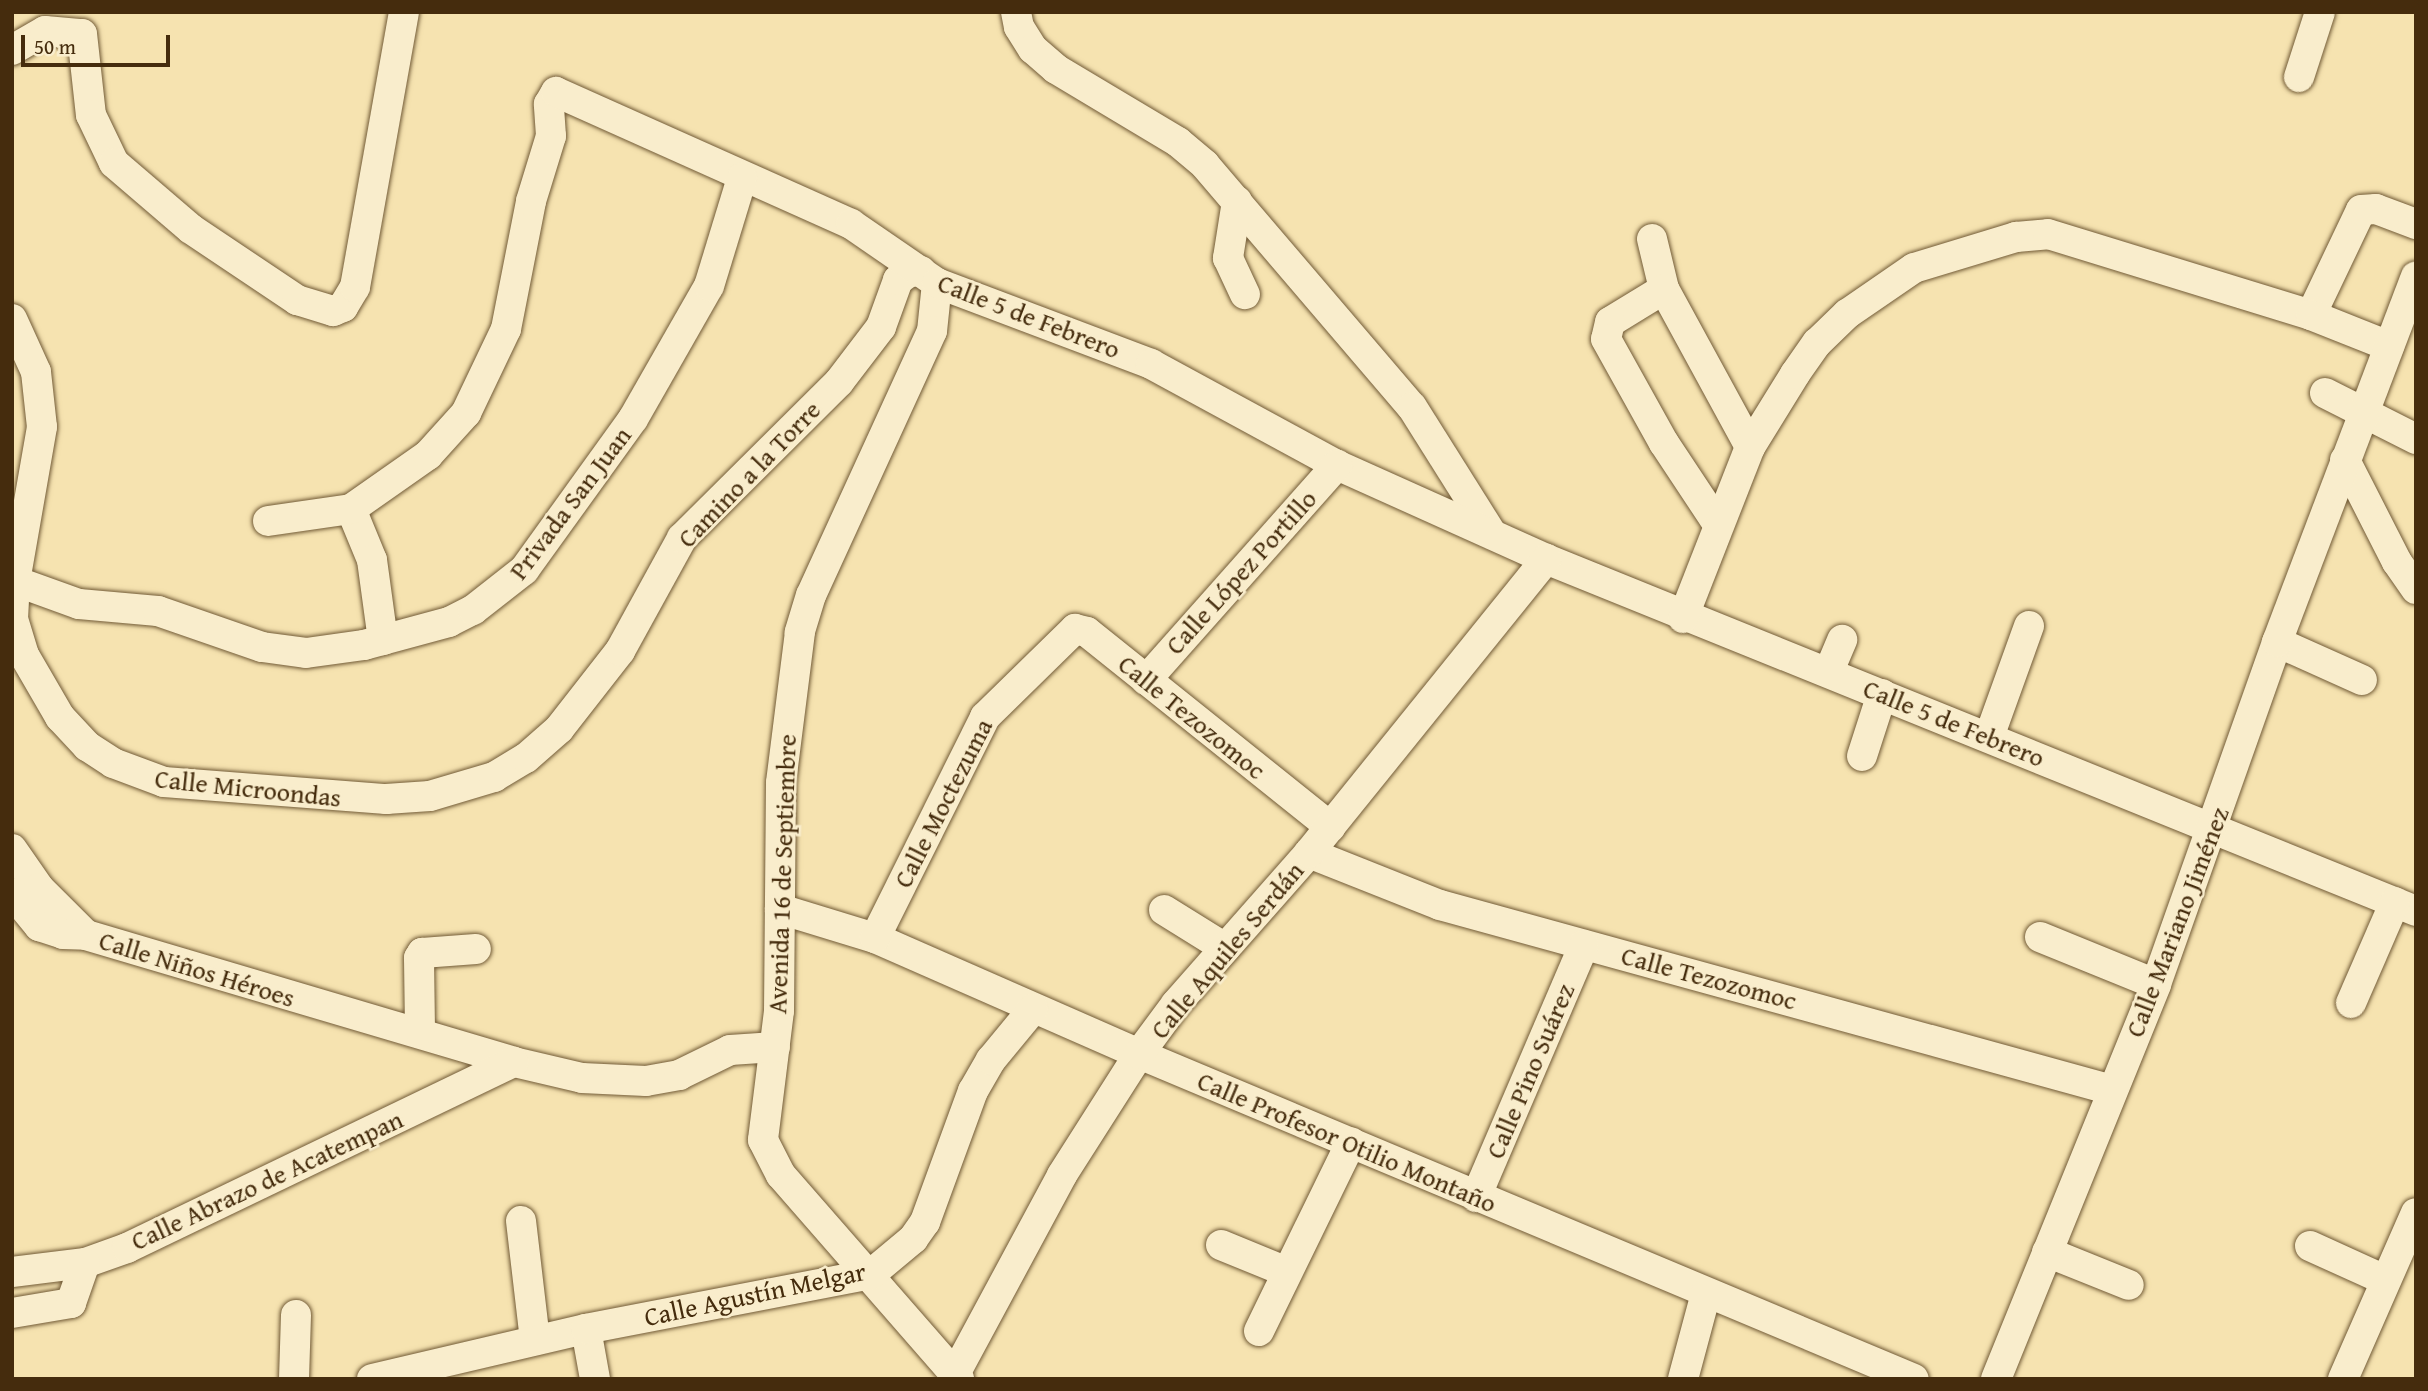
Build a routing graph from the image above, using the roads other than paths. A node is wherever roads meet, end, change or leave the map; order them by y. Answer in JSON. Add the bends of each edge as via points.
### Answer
{"nodes":[{"id":1,"x":404,"y":12,"type":"edge"},
{"id":2,"x":1016,"y":12,"type":"edge"},
{"id":3,"x":2320,"y":12,"type":"edge"},
{"id":4,"x":78,"y":25,"type":"edge"},
{"id":5,"x":12,"y":50,"type":"edge"},
{"id":6,"x":2299,"y":76,"type":"dead end"},
{"id":7,"x":742,"y":178,"type":"junction"},
{"id":8,"x":1237,"y":201,"type":"junction"},
{"id":9,"x":2416,"y":224,"type":"edge"},
{"id":10,"x":1652,"y":239,"type":"dead end"},
{"id":11,"x":929,"y":277,"type":"junction"},
{"id":12,"x":2416,"y":278,"type":"edge"},
{"id":13,"x":1664,"y":289,"type":"junction"},
{"id":14,"x":1245,"y":294,"type":"dead end"},
{"id":15,"x":2311,"y":315,"type":"junction"},
{"id":16,"x":12,"y":319,"type":"edge"},
{"id":17,"x":2389,"y":346,"type":"junction"},
{"id":18,"x":2325,"y":393,"type":"dead end"},
{"id":19,"x":2365,"y":411,"type":"junction"},
{"id":20,"x":42,"y":427,"type":"junction"},
{"id":21,"x":2416,"y":439,"type":"edge"},
{"id":22,"x":1750,"y":447,"type":"junction"},
{"id":23,"x":2345,"y":460,"type":"junction"},
{"id":24,"x":12,"y":463,"type":"edge"},
{"id":25,"x":1337,"y":465,"type":"junction"},
{"id":26,"x":351,"y":509,"type":"junction"},
{"id":27,"x":268,"y":521,"type":"dead end"},
{"id":28,"x":1717,"y":523,"type":"junction"},
{"id":29,"x":1492,"y":534,"type":"junction"},
{"id":30,"x":1546,"y":559,"type":"junction"},
{"id":31,"x":15,"y":582,"type":"junction"},
{"id":32,"x":2416,"y":589,"type":"edge"},
{"id":33,"x":1684,"y":618,"type":"junction"},
{"id":34,"x":2029,"y":626,"type":"dead end"},
{"id":35,"x":1087,"y":632,"type":"joint"},
{"id":36,"x":383,"y":640,"type":"junction"},
{"id":37,"x":1842,"y":640,"type":"dead end"},
{"id":38,"x":2277,"y":642,"type":"junction"},
{"id":39,"x":1829,"y":671,"type":"junction"},
{"id":40,"x":1146,"y":680,"type":"junction"},
{"id":41,"x":2362,"y":680,"type":"dead end"},
{"id":42,"x":1882,"y":694,"type":"junction"},
{"id":43,"x":1989,"y":737,"type":"junction"},
{"id":44,"x":1862,"y":756,"type":"dead end"},
{"id":45,"x":494,"y":777,"type":"joint"},
{"id":46,"x":1330,"y":827,"type":"junction"},
{"id":47,"x":2213,"y":829,"type":"junction"},
{"id":48,"x":12,"y":849,"type":"edge"},
{"id":49,"x":1309,"y":853,"type":"junction"},
{"id":50,"x":12,"y":893,"type":"edge"},
{"id":51,"x":2405,"y":906,"type":"edge"},
{"id":52,"x":780,"y":909,"type":"junction"},
{"id":53,"x":1164,"y":910,"type":"dead end"},
{"id":54,"x":86,"y":935,"type":"junction"},
{"id":55,"x":2040,"y":937,"type":"dead end"},
{"id":56,"x":875,"y":938,"type":"junction"},
{"id":57,"x":1584,"y":945,"type":"junction"},
{"id":58,"x":1225,"y":948,"type":"junction"},
{"id":59,"x":475,"y":949,"type":"dead end"},
{"id":60,"x":2156,"y":984,"type":"junction"},
{"id":61,"x":2351,"y":1003,"type":"dead end"},
{"id":62,"x":1033,"y":1009,"type":"junction"},
{"id":63,"x":420,"y":1031,"type":"junction"},
{"id":64,"x":775,"y":1047,"type":"junction"},
{"id":65,"x":1139,"y":1054,"type":"junction"},
{"id":66,"x":514,"y":1062,"type":"junction"},
{"id":67,"x":2112,"y":1090,"type":"junction"},
{"id":68,"x":1351,"y":1142,"type":"junction"},
{"id":69,"x":1476,"y":1197,"type":"junction"},
{"id":70,"x":2416,"y":1213,"type":"edge"},
{"id":71,"x":521,"y":1221,"type":"dead end"},
{"id":72,"x":1221,"y":1245,"type":"dead end"},
{"id":73,"x":2310,"y":1246,"type":"dead end"},
{"id":74,"x":2047,"y":1252,"type":"junction"},
{"id":75,"x":85,"y":1263,"type":"junction"},
{"id":76,"x":12,"y":1272,"type":"edge"},
{"id":77,"x":1287,"y":1272,"type":"junction"},
{"id":78,"x":871,"y":1274,"type":"junction"},
{"id":79,"x":2385,"y":1280,"type":"junction"},
{"id":80,"x":2129,"y":1285,"type":"dead end"},
{"id":81,"x":1706,"y":1293,"type":"junction"},
{"id":82,"x":12,"y":1313,"type":"edge"},
{"id":83,"x":296,"y":1315,"type":"dead end"},
{"id":84,"x":586,"y":1329,"type":"junction"},
{"id":85,"x":1259,"y":1331,"type":"dead end"},
{"id":86,"x":535,"y":1340,"type":"junction"},
{"id":87,"x":957,"y":1376,"type":"edge"},
{"id":88,"x":294,"y":1379,"type":"edge"},
{"id":89,"x":372,"y":1379,"type":"edge"},
{"id":90,"x":595,"y":1379,"type":"edge"},
{"id":91,"x":1683,"y":1379,"type":"edge"},
{"id":92,"x":1914,"y":1379,"type":"edge"},
{"id":93,"x":1996,"y":1379,"type":"edge"},
{"id":94,"x":2343,"y":1379,"type":"edge"}],
"edges":[{"from":1,"to":4,"type":"street","via":[[355,287],[342,307],[332,311],[297,300],[191,229],[114,163],[91,115]]},
{"from":2,"to":8,"type":"street","via":[[1019,27],[1033,49],[1056,69],[1178,142]]},
{"from":3,"to":6,"type":"street"},
{"from":4,"to":5,"type":"street","via":[[33,36]]},
{"from":7,"to":11,"type":"street","name":"Calle 5 de Febrero","via":[[851,224]]},
{"from":7,"to":26,"type":"street","name":"Calle 5 de Febrero","via":[[560,93],[550,97],[551,136],[531,201],[516,291],[488,373],[466,413],[428,455]]},
{"from":7,"to":36,"type":"street","name":"Privada San Juan","via":[[719,259],[694,316],[608,459],[553,534],[498,595],[449,622]]},
{"from":8,"to":14,"type":"street","via":[[1228,258]]},
{"from":8,"to":29,"type":"street","via":[[1412,407]]},
{"from":9,"to":15,"type":"street","via":[[2376,209],[2361,210]]},
{"from":10,"to":13,"type":"street"},
{"from":11,"to":25,"type":"street","name":"Calle 5 de Febrero","via":[[1151,364]]},
{"from":11,"to":45,"type":"street","name":"Camino a la Torre","via":[[909,272],[898,280],[881,327],[839,382],[682,538],[620,651],[581,704],[526,758]]},
{"from":11,"to":52,"type":"street","name":"Avenida 16 de Septiembre","via":[[932,331],[811,595],[800,632],[781,783]]},
{"from":12,"to":17,"type":"street","name":"Calle Mariano Jiménez"},
{"from":13,"to":22,"type":"street"},
{"from":13,"to":28,"type":"street","via":[[1610,322],[1608,345]]},
{"from":15,"to":17,"type":"street"},
{"from":15,"to":22,"type":"street","via":[[2048,234],[1951,253],[1883,285],[1817,343]]},
{"from":16,"to":20,"type":"street","name":"Calle Microondas","via":[[36,372]]},
{"from":17,"to":19,"type":"street","name":"Calle Mariano Jiménez"},
{"from":18,"to":19,"type":"street"},
{"from":19,"to":21,"type":"street"},
{"from":19,"to":23,"type":"street","name":"Calle Mariano Jiménez"},
{"from":20,"to":24,"type":"street"},
{"from":20,"to":31,"type":"street","name":"Calle Microondas"},
{"from":22,"to":28,"type":"street"},
{"from":23,"to":32,"type":"street","via":[[2397,562]]},
{"from":23,"to":38,"type":"street","name":"Calle Mariano Jiménez"},
{"from":25,"to":29,"type":"street","name":"Calle 5 de Febrero"},
{"from":25,"to":40,"type":"street","name":"Calle López Portillo"},
{"from":26,"to":27,"type":"street"},
{"from":26,"to":36,"type":"street","via":[[372,560]]},
{"from":28,"to":33,"type":"street"},
{"from":29,"to":30,"type":"street","name":"Calle 5 de Febrero"},
{"from":30,"to":33,"type":"street","name":"Calle 5 de Febrero"},
{"from":30,"to":46,"type":"street","name":"Calle Aquiles Serdán"},
{"from":31,"to":36,"type":"street","name":"Privada San Juan","via":[[79,604],[173,614],[284,651],[336,649]]},
{"from":31,"to":45,"type":"street","name":"Calle Microondas","via":[[16,632],[39,685],[87,746],[138,775],[227,789],[386,799],[430,796]]},
{"from":33,"to":39,"type":"street","name":"Calle 5 de Febrero"},
{"from":34,"to":43,"type":"street"},
{"from":35,"to":40,"type":"street","name":"Calle Tezozomoc"},
{"from":35,"to":56,"type":"street","name":"Calle Moctezuma","via":[[1069,631],[985,717]]},
{"from":37,"to":39,"type":"street"},
{"from":38,"to":41,"type":"street"},
{"from":38,"to":47,"type":"street","name":"Calle Mariano Jiménez"},
{"from":39,"to":42,"type":"street","name":"Calle 5 de Febrero"},
{"from":40,"to":46,"type":"street","name":"Calle Tezozomoc"},
{"from":42,"to":43,"type":"street","name":"Calle 5 de Febrero"},
{"from":42,"to":44,"type":"street"},
{"from":43,"to":47,"type":"street","name":"Calle 5 de Febrero"},
{"from":46,"to":49,"type":"street","name":"Calle Aquiles Serdán"},
{"from":47,"to":51,"type":"street","name":"Calle 5 de Febrero"},
{"from":47,"to":60,"type":"street","name":"Calle Mariano Jiménez"},
{"from":48,"to":54,"type":"street","name":"Calle Niños Héroes","via":[[39,888]]},
{"from":49,"to":57,"type":"street","name":"Calle Tezozomoc","via":[[1440,905]]},
{"from":49,"to":58,"type":"street","name":"Calle Aquiles Serdán"},
{"from":50,"to":54,"type":"street","via":[[39,926]]},
{"from":51,"to":61,"type":"street"},
{"from":52,"to":56,"type":"street","name":"Calle Profesor Otilio Montaño"},
{"from":52,"to":64,"type":"street","name":"Avenida 16 de Septiembre"},
{"from":53,"to":58,"type":"street"},
{"from":54,"to":63,"type":"street","name":"Calle Niños Héroes","via":[[291,998]]},
{"from":55,"to":60,"type":"street"},
{"from":56,"to":62,"type":"street","name":"Calle Profesor Otilio Montaño"},
{"from":57,"to":67,"type":"street","name":"Calle Tezozomoc"},
{"from":57,"to":69,"type":"street","name":"Calle Pino Suárez"},
{"from":58,"to":65,"type":"street","name":"Calle Aquiles Serdán"},
{"from":59,"to":63,"type":"street","via":[[422,953],[417,963]]},
{"from":60,"to":67,"type":"street","name":"Calle Mariano Jiménez"},
{"from":62,"to":65,"type":"street","name":"Calle Profesor Otilio Montaño"},
{"from":62,"to":78,"type":"street","name":"Calle Agustín Melgar","via":[[991,1060],[973,1091],[925,1222],[913,1239]]},
{"from":63,"to":66,"type":"street","name":"Calle Niños Héroes"},
{"from":64,"to":66,"type":"street","name":"Calle Niños Héroes","via":[[741,1047],[679,1075],[646,1081],[582,1078]]},
{"from":64,"to":78,"type":"street","name":"Avenida 16 de Septiembre","via":[[762,1124],[764,1149],[781,1175]]},
{"from":65,"to":68,"type":"street","name":"Calle Profesor Otilio Montaño"},
{"from":65,"to":87,"type":"street","name":"Calle Aquiles Serdán","via":[[1062,1175]]},
{"from":66,"to":75,"type":"street","name":"Calle Abrazo de Acatempan","via":[[163,1231]]},
{"from":67,"to":74,"type":"street","name":"Calle Mariano Jiménez"},
{"from":68,"to":69,"type":"street","name":"Calle Profesor Otilio Montaño"},
{"from":68,"to":77,"type":"street"},
{"from":69,"to":81,"type":"street","name":"Calle Profesor Otilio Montaño"},
{"from":70,"to":79,"type":"street"},
{"from":71,"to":86,"type":"street"},
{"from":72,"to":77,"type":"street"},
{"from":73,"to":79,"type":"street"},
{"from":74,"to":80,"type":"street"},
{"from":74,"to":93,"type":"street","name":"Calle Mariano Jiménez"},
{"from":75,"to":76,"type":"street","name":"Calle Abrazo de Acatempan"},
{"from":75,"to":82,"type":"street","via":[[71,1303]]},
{"from":77,"to":85,"type":"street"},
{"from":78,"to":84,"type":"street","name":"Calle Agustín Melgar"},
{"from":78,"to":87,"type":"street","name":"Avenida 16 de Septiembre"},
{"from":79,"to":94,"type":"street"},
{"from":81,"to":91,"type":"street"},
{"from":81,"to":92,"type":"street","name":"Calle Profesor Otilio Montaño"},
{"from":83,"to":88,"type":"street"},
{"from":84,"to":86,"type":"street","name":"Calle Agustín Melgar"},
{"from":84,"to":90,"type":"street"},
{"from":86,"to":89,"type":"street","name":"Calle Agustín Melgar"}]}
